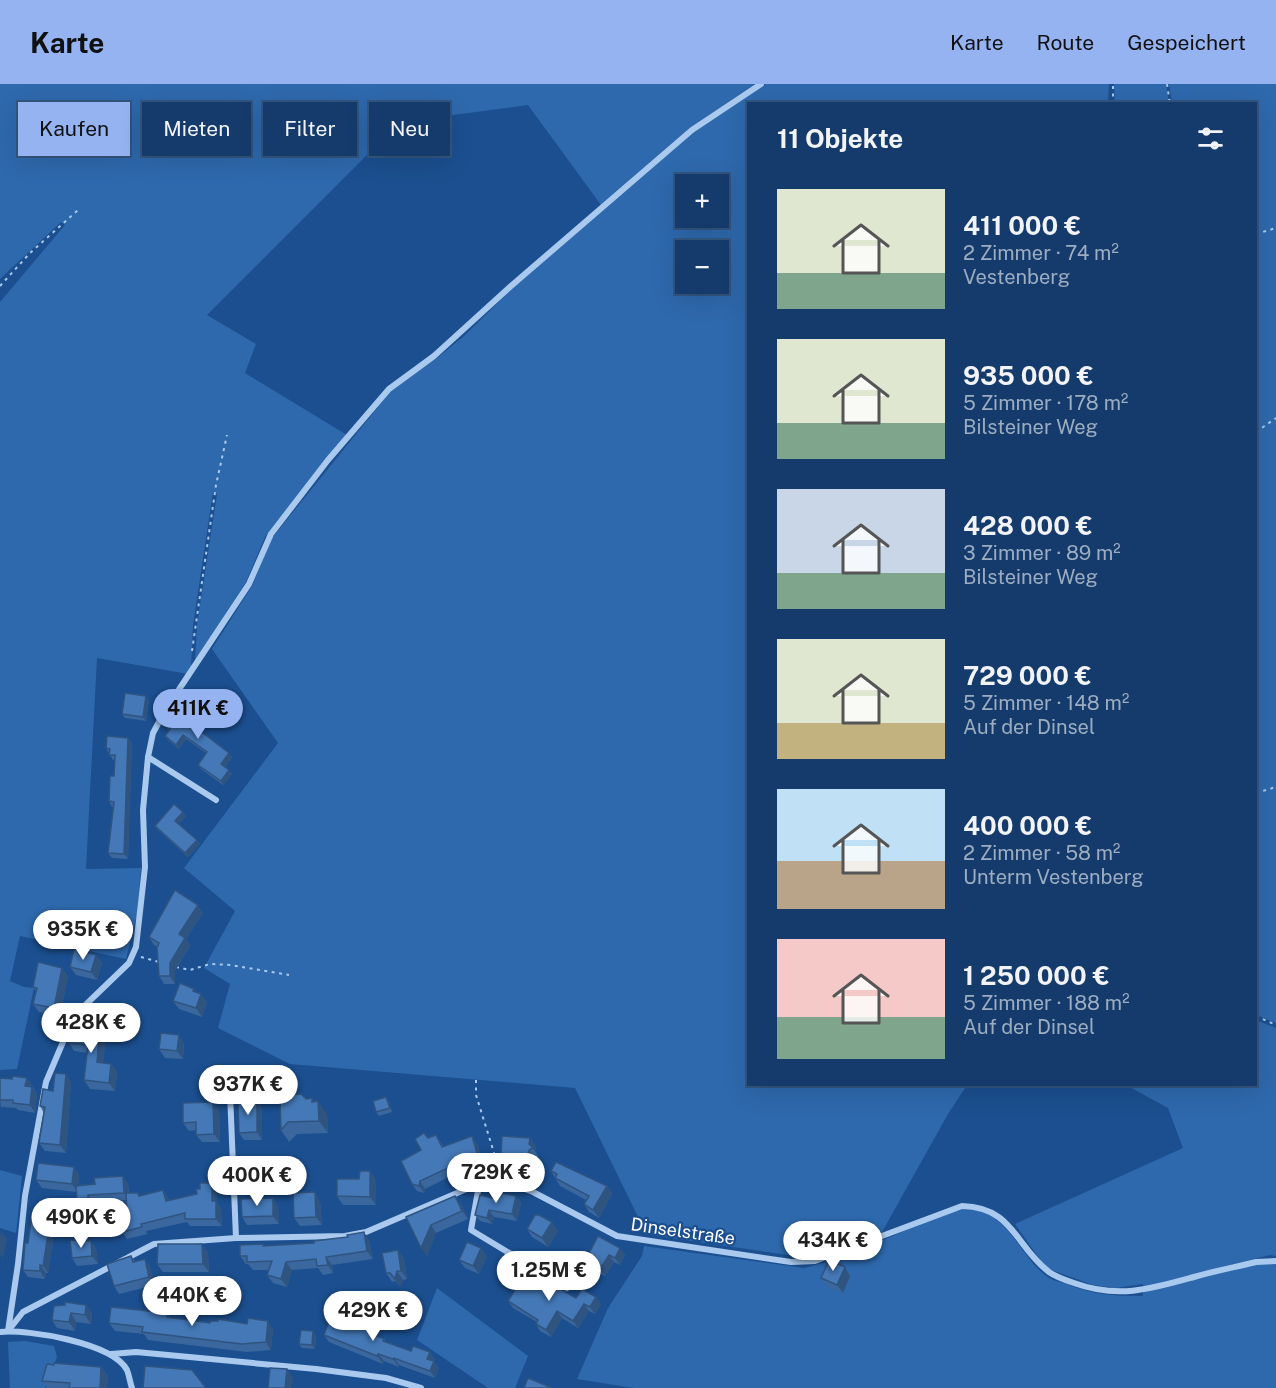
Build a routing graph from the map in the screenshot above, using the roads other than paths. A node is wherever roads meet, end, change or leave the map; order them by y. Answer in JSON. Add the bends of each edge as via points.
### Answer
{"nodes":[{"id":1,"x":761,"y":84,"type":"edge"},
{"id":2,"x":148,"y":757,"type":"junction"},
{"id":3,"x":216,"y":801,"type":"dead end"},
{"id":4,"x":230,"y":1093,"type":"dead end"},
{"id":5,"x":475,"y":1184,"type":"junction"},
{"id":6,"x":236,"y":1238,"type":"junction"},
{"id":7,"x":1276,"y":1261,"type":"edge"},
{"id":8,"x":567,"y":1288,"type":"dead end"},
{"id":9,"x":8,"y":1331,"type":"junction"},
{"id":10,"x":0,"y":1332,"type":"edge"},
{"id":11,"x":111,"y":1354,"type":"junction"},
{"id":12,"x":132,"y":1388,"type":"edge"},
{"id":13,"x":421,"y":1388,"type":"edge"}],
"edges":[{"from":1,"to":2,"type":"street","via":[[692,130],[434,357],[389,389],[271,534],[249,584],[166,709],[153,734]]},
{"from":2,"to":3,"type":"street"},
{"from":2,"to":9,"type":"street","via":[[143,810],[145,867],[136,947],[129,963],[74,1016],[46,1082],[25,1196]]},
{"from":4,"to":6,"type":"street"},
{"from":5,"to":6,"type":"street","name":"Dinselstraße","via":[[366,1232],[345,1236]]},
{"from":5,"to":7,"type":"street","name":"Dinselstraße","via":[[501,1181],[532,1192],[608,1233],[627,1239],[803,1263],[962,1206],[990,1210],[1049,1272],[1086,1288],[1139,1291],[1256,1262]]},
{"from":5,"to":8,"type":"street","via":[[478,1191],[471,1230]]},
{"from":6,"to":9,"type":"street","name":"Dinselstraße","via":[[165,1242],[144,1248],[23,1312]]},
{"from":9,"to":10,"type":"street"},
{"from":9,"to":11,"type":"street","via":[[76,1342]]},
{"from":11,"to":12,"type":"street","via":[[126,1369]]},
{"from":11,"to":13,"type":"street","via":[[136,1352],[316,1369],[386,1378]]}]}
